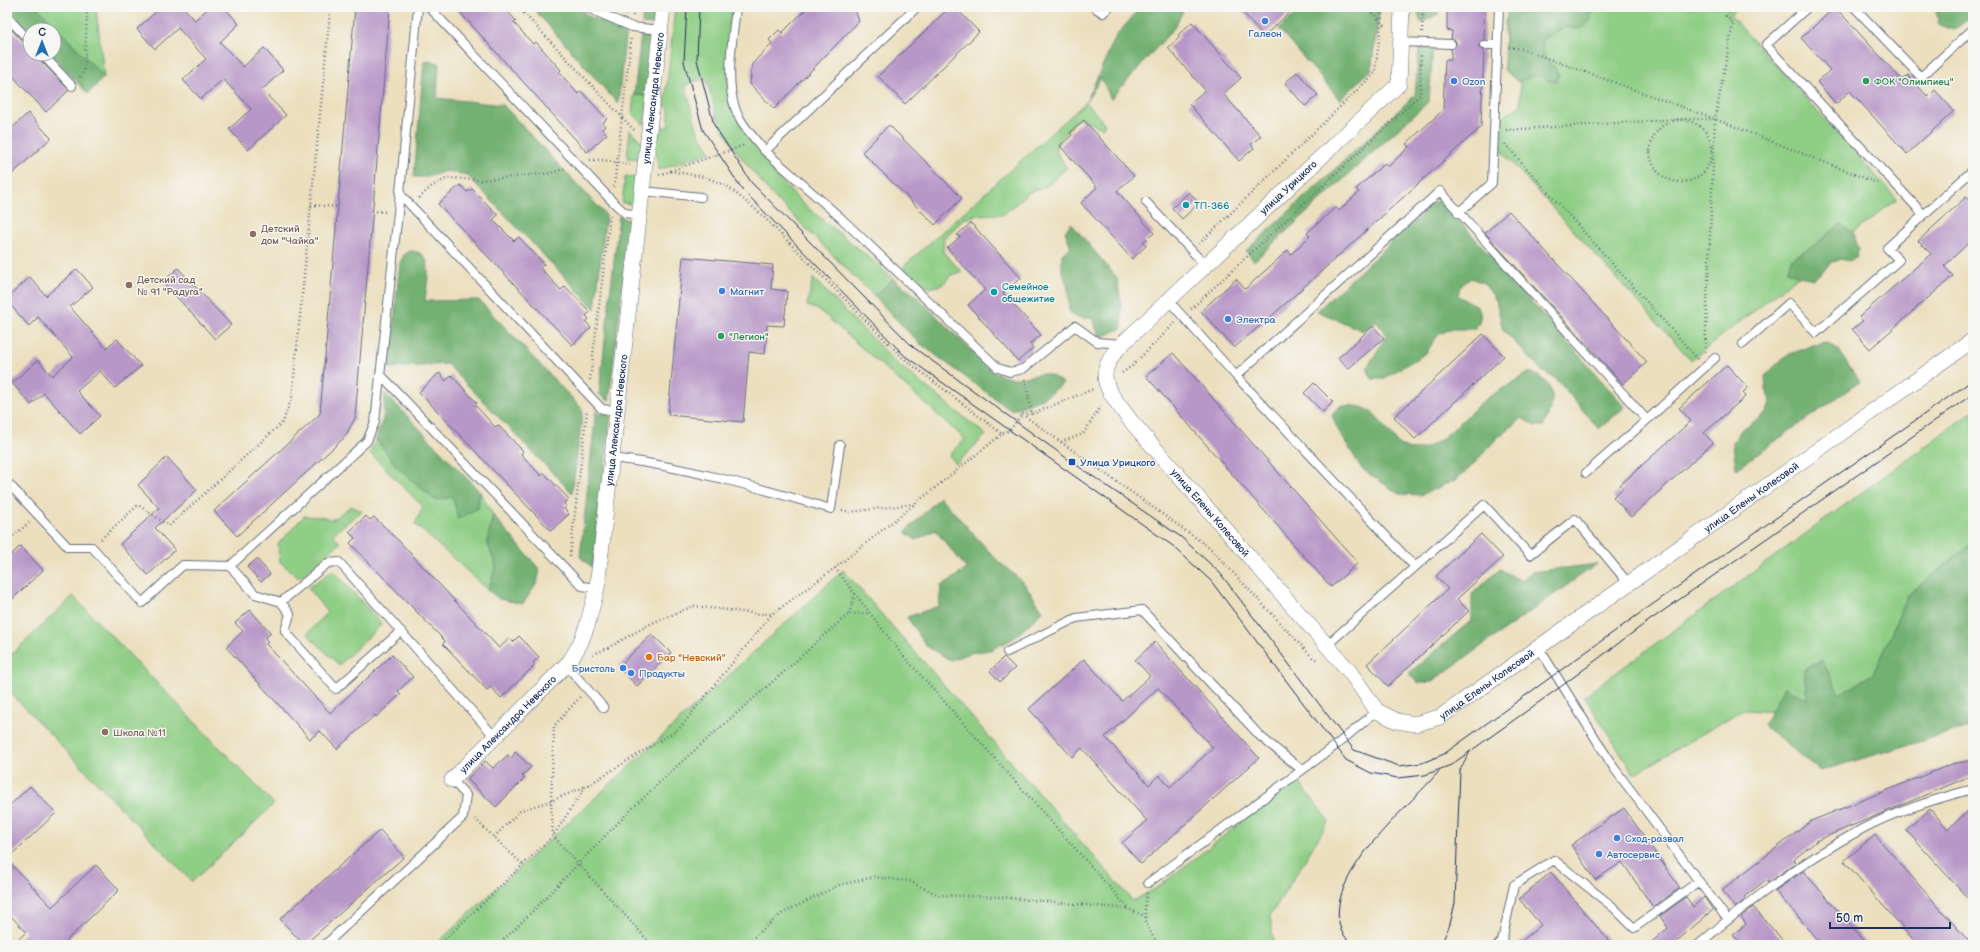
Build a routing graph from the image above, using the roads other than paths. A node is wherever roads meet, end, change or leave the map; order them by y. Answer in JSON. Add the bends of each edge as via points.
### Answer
{"nodes":[{"id":1,"x":418,"y":7,"type":"edge"},
{"id":2,"x":429,"y":7,"type":"edge"},
{"id":3,"x":585,"y":7,"type":"edge"},
{"id":4,"x":663,"y":7,"type":"edge"},
{"id":5,"x":736,"y":7,"type":"edge"},
{"id":6,"x":917,"y":7,"type":"edge"},
{"id":7,"x":1094,"y":7,"type":"edge"},
{"id":8,"x":1109,"y":7,"type":"edge"},
{"id":9,"x":1402,"y":7,"type":"edge"},
{"id":10,"x":1499,"y":7,"type":"edge"},
{"id":11,"x":1808,"y":7,"type":"edge"},
{"id":12,"x":1854,"y":7,"type":"edge"},
{"id":13,"x":7,"y":17,"type":"edge"},
{"id":14,"x":1973,"y":29,"type":"edge"},
{"id":15,"x":661,"y":30,"type":"junction"},
{"id":16,"x":22,"y":33,"type":"edge"},
{"id":17,"x":1401,"y":42,"type":"junction"},
{"id":18,"x":1451,"y":44,"type":"dead end"},
{"id":19,"x":1484,"y":45,"type":"dead end"},
{"id":20,"x":1496,"y":46,"type":"junction"},
{"id":21,"x":50,"y":62,"type":"edge"},
{"id":22,"x":72,"y":86,"type":"road end"},
{"id":23,"x":765,"y":150,"type":"junction"},
{"id":24,"x":1973,"y":170,"type":"edge"},
{"id":25,"x":644,"y":188,"type":"junction"},
{"id":26,"x":400,"y":194,"type":"junction"},
{"id":27,"x":701,"y":197,"type":"dead end"},
{"id":28,"x":1146,"y":202,"type":"dead end"},
{"id":29,"x":1458,"y":212,"type":"junction"},
{"id":30,"x":1923,"y":214,"type":"junction"},
{"id":31,"x":640,"y":215,"type":"junction"},
{"id":32,"x":1205,"y":265,"type":"junction"},
{"id":33,"x":1169,"y":301,"type":"junction"},
{"id":34,"x":1973,"y":340,"type":"edge"},
{"id":35,"x":1122,"y":344,"type":"junction"},
{"id":36,"x":1742,"y":344,"type":"dead end"},
{"id":37,"x":1715,"y":358,"type":"dead end"},
{"id":38,"x":380,"y":374,"type":"junction"},
{"id":39,"x":1236,"y":376,"type":"junction"},
{"id":40,"x":618,"y":411,"type":"junction"},
{"id":41,"x":1647,"y":420,"type":"junction"},
{"id":42,"x":840,"y":444,"type":"dead end"},
{"id":43,"x":613,"y":458,"type":"junction"},
{"id":44,"x":1586,"y":473,"type":"dead end"},
{"id":45,"x":7,"y":482,"type":"edge"},
{"id":46,"x":230,"y":566,"type":"junction"},
{"id":47,"x":1415,"y":567,"type":"junction"},
{"id":48,"x":1628,"y":584,"type":"junction"},
{"id":49,"x":597,"y":588,"type":"junction"},
{"id":50,"x":281,"y":602,"type":"junction"},
{"id":51,"x":401,"y":631,"type":"junction"},
{"id":52,"x":1327,"y":645,"type":"junction"},
{"id":53,"x":1539,"y":648,"type":"junction"},
{"id":54,"x":1008,"y":652,"type":"dead end"},
{"id":55,"x":568,"y":663,"type":"junction"},
{"id":56,"x":604,"y":708,"type":"dead end"},
{"id":57,"x":1377,"y":711,"type":"junction"},
{"id":58,"x":495,"y":737,"type":"junction"},
{"id":59,"x":1302,"y":770,"type":"junction"},
{"id":60,"x":452,"y":780,"type":"joint"},
{"id":61,"x":1973,"y":789,"type":"edge"},
{"id":62,"x":1699,"y":881,"type":"junction"},
{"id":63,"x":1148,"y":883,"type":"road end"},
{"id":64,"x":1728,"y":920,"type":"junction"},
{"id":65,"x":325,"y":945,"type":"edge"},
{"id":66,"x":1498,"y":945,"type":"edge"},
{"id":67,"x":1698,"y":945,"type":"edge"}],
"edges":[{"from":1,"to":26,"type":"lane"},
{"from":2,"to":31,"type":"lane","via":[[612,201],[625,212]]},
{"from":3,"to":15,"type":"lane","via":[[632,27]]},
{"from":4,"to":15,"type":"street","name":"улица Александра Невского"},
{"from":5,"to":23,"type":"lane","via":[[731,84],[735,108],[750,133]]},
{"from":6,"to":23,"type":"lane"},
{"from":7,"to":8,"type":"lane","via":[[1103,13]]},
{"from":9,"to":17,"type":"street","name":"улица Урицкого"},
{"from":10,"to":20,"type":"lane"},
{"from":11,"to":30,"type":"lane","via":[[1766,45]]},
{"from":12,"to":14,"type":"lane","via":[[1921,77]]},
{"from":13,"to":16,"type":"lane"},
{"from":15,"to":25,"type":"street","name":"улица Александра Невского"},
{"from":17,"to":18,"type":"lane"},
{"from":17,"to":32,"type":"street","name":"улица Урицкого","via":[[1399,84]]},
{"from":19,"to":20,"type":"lane"},
{"from":20,"to":29,"type":"lane","via":[[1492,183]]},
{"from":21,"to":22,"type":"lane"},
{"from":23,"to":35,"type":"lane","via":[[842,219],[998,368],[1010,372],[1023,369],[1075,326],[1097,342]]},
{"from":24,"to":30,"type":"lane"},
{"from":25,"to":27,"type":"lane"},
{"from":25,"to":31,"type":"street","name":"улица Александра Невского"},
{"from":26,"to":38,"type":"lane"},
{"from":26,"to":40,"type":"lane","via":[[602,409]]},
{"from":28,"to":32,"type":"lane"},
{"from":29,"to":39,"type":"lane","via":[[1440,191]]},
{"from":29,"to":41,"type":"lane"},
{"from":30,"to":36,"type":"lane","via":[[1887,248],[1899,260],[1816,332],[1789,303]]},
{"from":31,"to":40,"type":"street","name":"улица Александра Невского"},
{"from":32,"to":33,"type":"street","name":"улица Урицкого"},
{"from":33,"to":35,"type":"street","name":"улица Урицкого"},
{"from":33,"to":39,"type":"lane"},
{"from":34,"to":48,"type":"street","name":"улица Елены Колесовой"},
{"from":35,"to":52,"type":"street","name":"улица Елены Колесовой","via":[[1111,356],[1105,368],[1106,384],[1110,392],[1130,420]]},
{"from":37,"to":41,"type":"lane"},
{"from":38,"to":46,"type":"lane","via":[[375,422],[367,441]]},
{"from":38,"to":49,"type":"lane","via":[[582,586]]},
{"from":39,"to":47,"type":"lane"},
{"from":40,"to":43,"type":"street","name":"улица Александра Невского"},
{"from":41,"to":44,"type":"lane"},
{"from":42,"to":43,"type":"lane","via":[[832,509],[748,484],[645,462]]},
{"from":43,"to":49,"type":"street","name":"улица Александра Невского"},
{"from":45,"to":46,"type":"lane","via":[[68,547],[92,547],[142,603],[183,565]]},
{"from":46,"to":50,"type":"lane","via":[[255,594]]},
{"from":47,"to":48,"type":"lane","via":[[1484,505],[1530,556],[1575,519]]},
{"from":47,"to":52,"type":"lane"},
{"from":48,"to":53,"type":"street","name":"улица Елены Колесовой"},
{"from":49,"to":55,"type":"street","name":"улица Александра Невского","via":[[587,626]]},
{"from":50,"to":51,"type":"lane","via":[[328,563],[339,562]]},
{"from":50,"to":51,"type":"lane","via":[[290,614],[285,631],[336,689]]},
{"from":51,"to":58,"type":"lane"},
{"from":52,"to":57,"type":"street","name":"улица Елены Колесовой","via":[[1350,672]]},
{"from":53,"to":57,"type":"street","name":"улица Елены Колесовой","via":[[1440,717],[1415,724],[1397,722]]},
{"from":53,"to":62,"type":"lane","via":[[1614,768]]},
{"from":54,"to":59,"type":"lane","via":[[1076,618],[1142,610],[1261,737]]},
{"from":55,"to":56,"type":"lane"},
{"from":55,"to":58,"type":"street","name":"улица Александра Невского"},
{"from":57,"to":59,"type":"lane"},
{"from":58,"to":60,"type":"street","name":"улица Александра Невского"},
{"from":59,"to":63,"type":"lane"},
{"from":60,"to":65,"type":"lane","via":[[466,795],[463,817]]},
{"from":61,"to":64,"type":"lane","via":[[1927,801],[1862,829],[1796,870]]},
{"from":62,"to":64,"type":"lane"},
{"from":62,"to":66,"type":"lane","via":[[1634,928],[1613,907],[1554,860],[1514,885],[1502,941]]},
{"from":64,"to":67,"type":"lane"}]}
